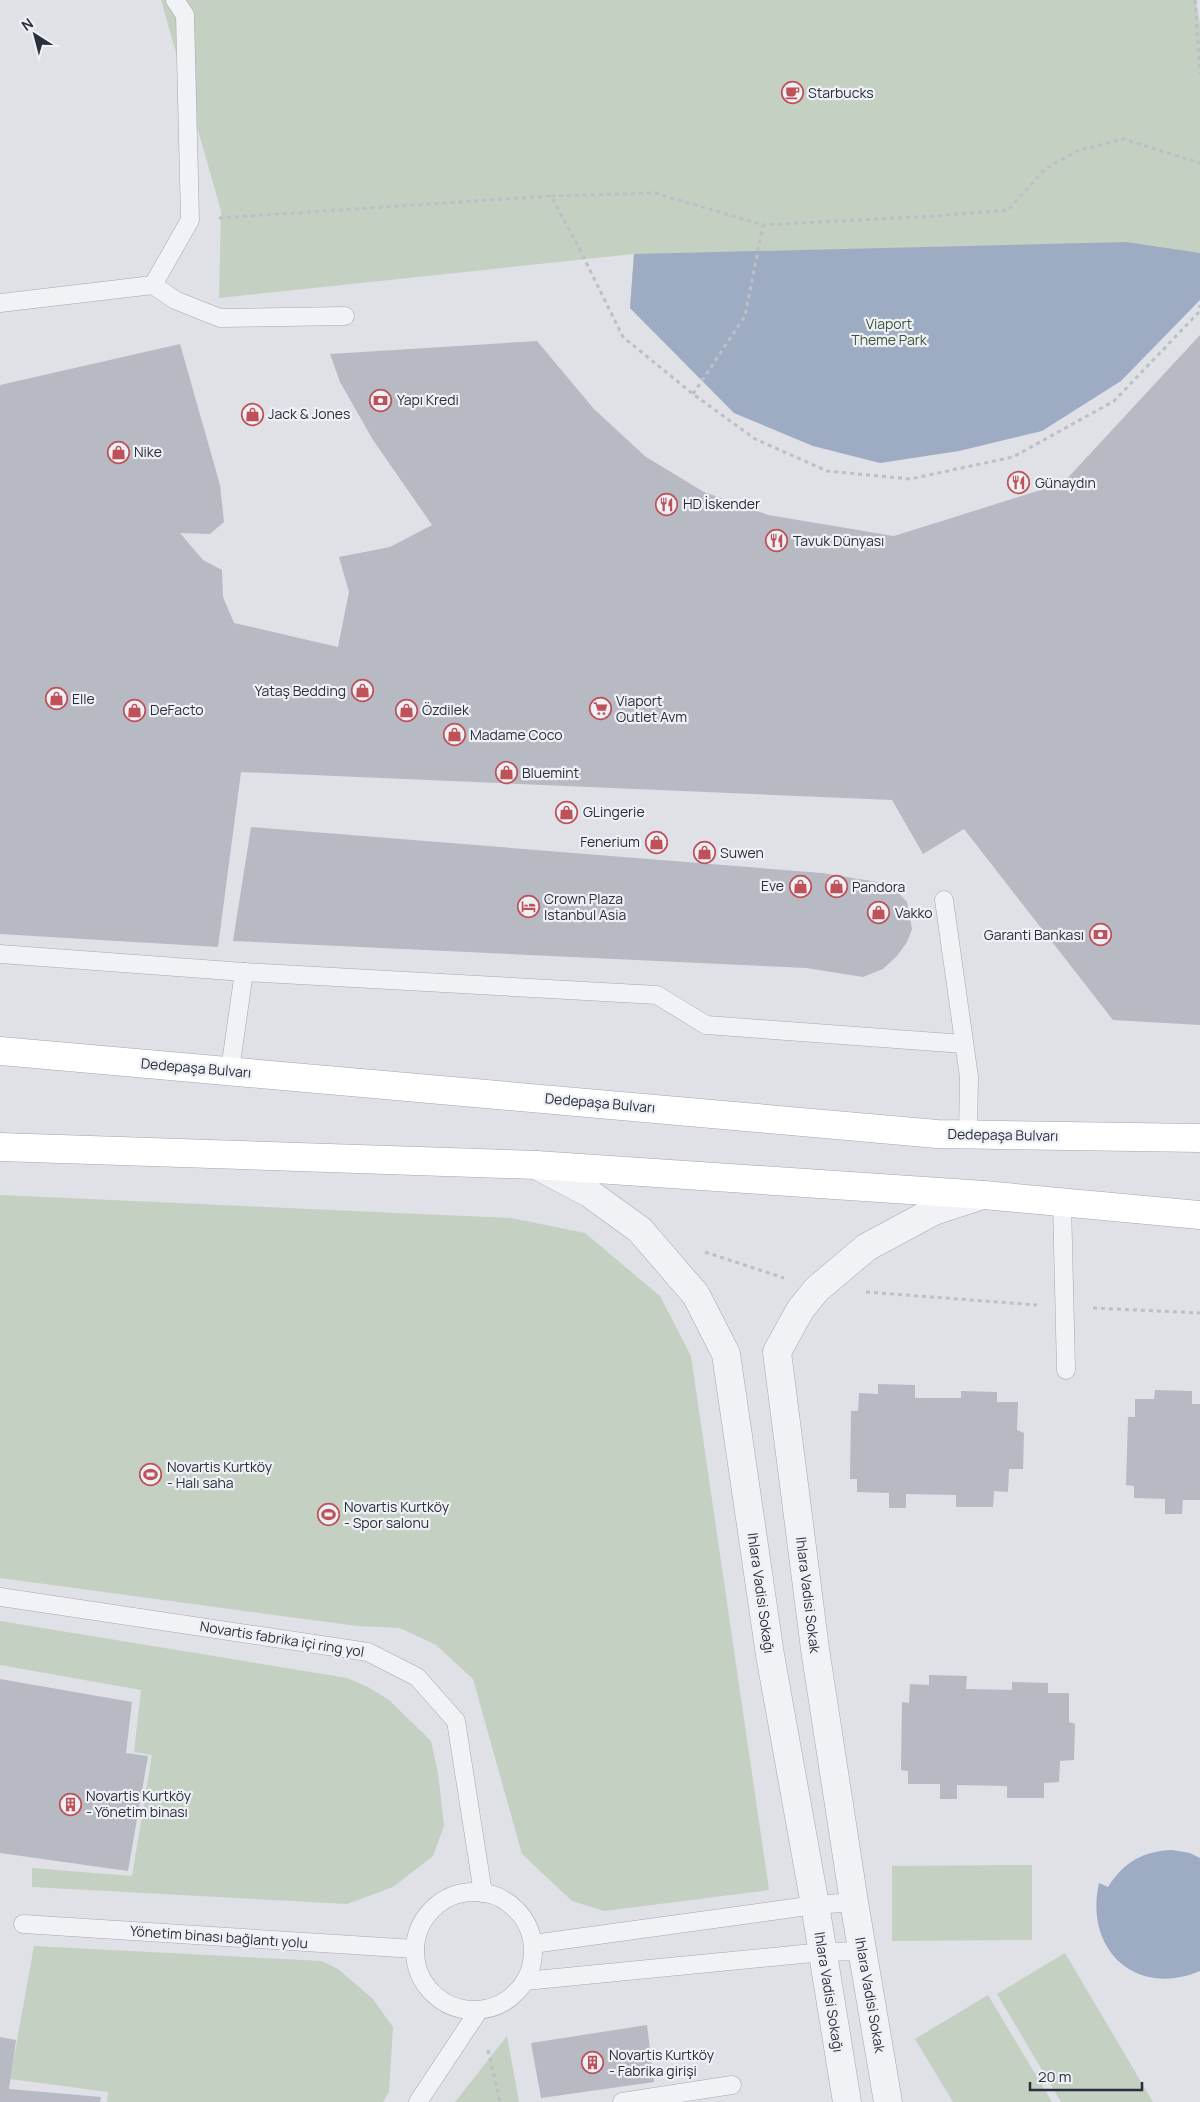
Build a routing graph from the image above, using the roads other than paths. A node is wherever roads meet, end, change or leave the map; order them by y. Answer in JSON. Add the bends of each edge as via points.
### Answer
{"nodes":[{"id":1,"x":175,"y":0,"type":"edge"},
{"id":2,"x":153,"y":285,"type":"junction"},
{"id":3,"x":0,"y":303,"type":"edge"},
{"id":4,"x":345,"y":316,"type":"dead end"},
{"id":5,"x":944,"y":900,"type":"dead end"},
{"id":6,"x":0,"y":954,"type":"edge"},
{"id":7,"x":244,"y":972,"type":"junction"},
{"id":8,"x":964,"y":1044,"type":"junction"},
{"id":9,"x":0,"y":1051,"type":"edge"},
{"id":10,"x":230,"y":1070,"type":"junction"},
{"id":11,"x":968,"y":1134,"type":"junction"},
{"id":12,"x":1200,"y":1138,"type":"edge"},
{"id":13,"x":0,"y":1147,"type":"edge"},
{"id":14,"x":536,"y":1165,"type":"junction"},
{"id":15,"x":984,"y":1195,"type":"junction"},
{"id":16,"x":1062,"y":1202,"type":"junction"},
{"id":17,"x":1200,"y":1215,"type":"edge"},
{"id":18,"x":1066,"y":1370,"type":"dead end"},
{"id":19,"x":0,"y":1597,"type":"edge"},
{"id":20,"x":483,"y":1892,"type":"junction"},
{"id":21,"x":854,"y":1902,"type":"junction"},
{"id":22,"x":815,"y":1905,"type":"junction"},
{"id":23,"x":22,"y":1924,"type":"dead end"},
{"id":24,"x":533,"y":1944,"type":"junction"},
{"id":25,"x":414,"y":1949,"type":"junction"},
{"id":26,"x":863,"y":1951,"type":"junction"},
{"id":27,"x":823,"y":1952,"type":"junction"},
{"id":28,"x":525,"y":1981,"type":"junction"},
{"id":29,"x":479,"y":2010,"type":"junction"},
{"id":30,"x":732,"y":2085,"type":"dead end"},
{"id":31,"x":418,"y":2102,"type":"edge"},
{"id":32,"x":622,"y":2102,"type":"edge"},
{"id":33,"x":847,"y":2102,"type":"edge"},
{"id":34,"x":888,"y":2102,"type":"edge"}],
"edges":[{"from":1,"to":2,"type":"lane","via":[[185,15],[190,220]]},
{"from":2,"to":3,"type":"lane"},
{"from":2,"to":4,"type":"lane","via":[[175,300],[220,318]]},
{"from":5,"to":8,"type":"lane"},
{"from":6,"to":7,"type":"lane"},
{"from":7,"to":8,"type":"lane","via":[[657,995],[706,1025]]},
{"from":7,"to":10,"type":"lane"},
{"from":8,"to":11,"type":"lane","via":[[969,1077]]},
{"from":9,"to":10,"type":"main road","name":"Dedepaşa Bulvarı"},
{"from":10,"to":11,"type":"main road","name":"Dedepaşa Bulvarı","via":[[937,1134]]},
{"from":11,"to":12,"type":"main road","name":"Dedepaşa Bulvarı"},
{"from":13,"to":14,"type":"main road"},
{"from":14,"to":15,"type":"main road"},
{"from":14,"to":22,"type":"street","name":"Ihlara Vadisi Sokağı","via":[[589,1193],[640,1230],[696,1296],[726,1354],[770,1655]]},
{"from":15,"to":16,"type":"main road"},
{"from":15,"to":21,"type":"street","name":"Ihlara Vadisi Sokak","via":[[934,1211],[867,1247],[817,1289],[800,1310],[777,1352],[815,1649]]},
{"from":16,"to":17,"type":"main road"},
{"from":16,"to":18,"type":"lane"},
{"from":19,"to":20,"type":"lane","name":"Novartis fabrika içi ring yol","via":[[368,1652],[418,1677],[456,1721]]},
{"from":20,"to":24,"type":"lane","via":[[502,1899],[517,1910],[528,1926]]},
{"from":20,"to":25,"type":"lane","via":[[463,1893],[444,1900],[429,1913],[419,1930]]},
{"from":21,"to":22,"type":"lane"},
{"from":21,"to":26,"type":"street","name":"Ihlara Vadisi Sokak"},
{"from":22,"to":24,"type":"lane"},
{"from":22,"to":27,"type":"street","name":"Ihlara Vadisi Sokağı"},
{"from":23,"to":25,"type":"lane","name":"Yönetim binası bağlantı yolu"},
{"from":24,"to":28,"type":"lane","via":[[532,1963]]},
{"from":25,"to":29,"type":"lane","via":[[417,1969],[426,1987],[440,2000],[459,2008]]},
{"from":26,"to":27,"type":"lane"},
{"from":26,"to":34,"type":"street","name":"Ihlara Vadisi Sokak"},
{"from":27,"to":28,"type":"lane"},
{"from":27,"to":33,"type":"street","name":"Ihlara Vadisi Sokağı"},
{"from":28,"to":29,"type":"lane","via":[[514,1996],[497,2006]]},
{"from":29,"to":31,"type":"lane"},
{"from":30,"to":32,"type":"lane"}]}
